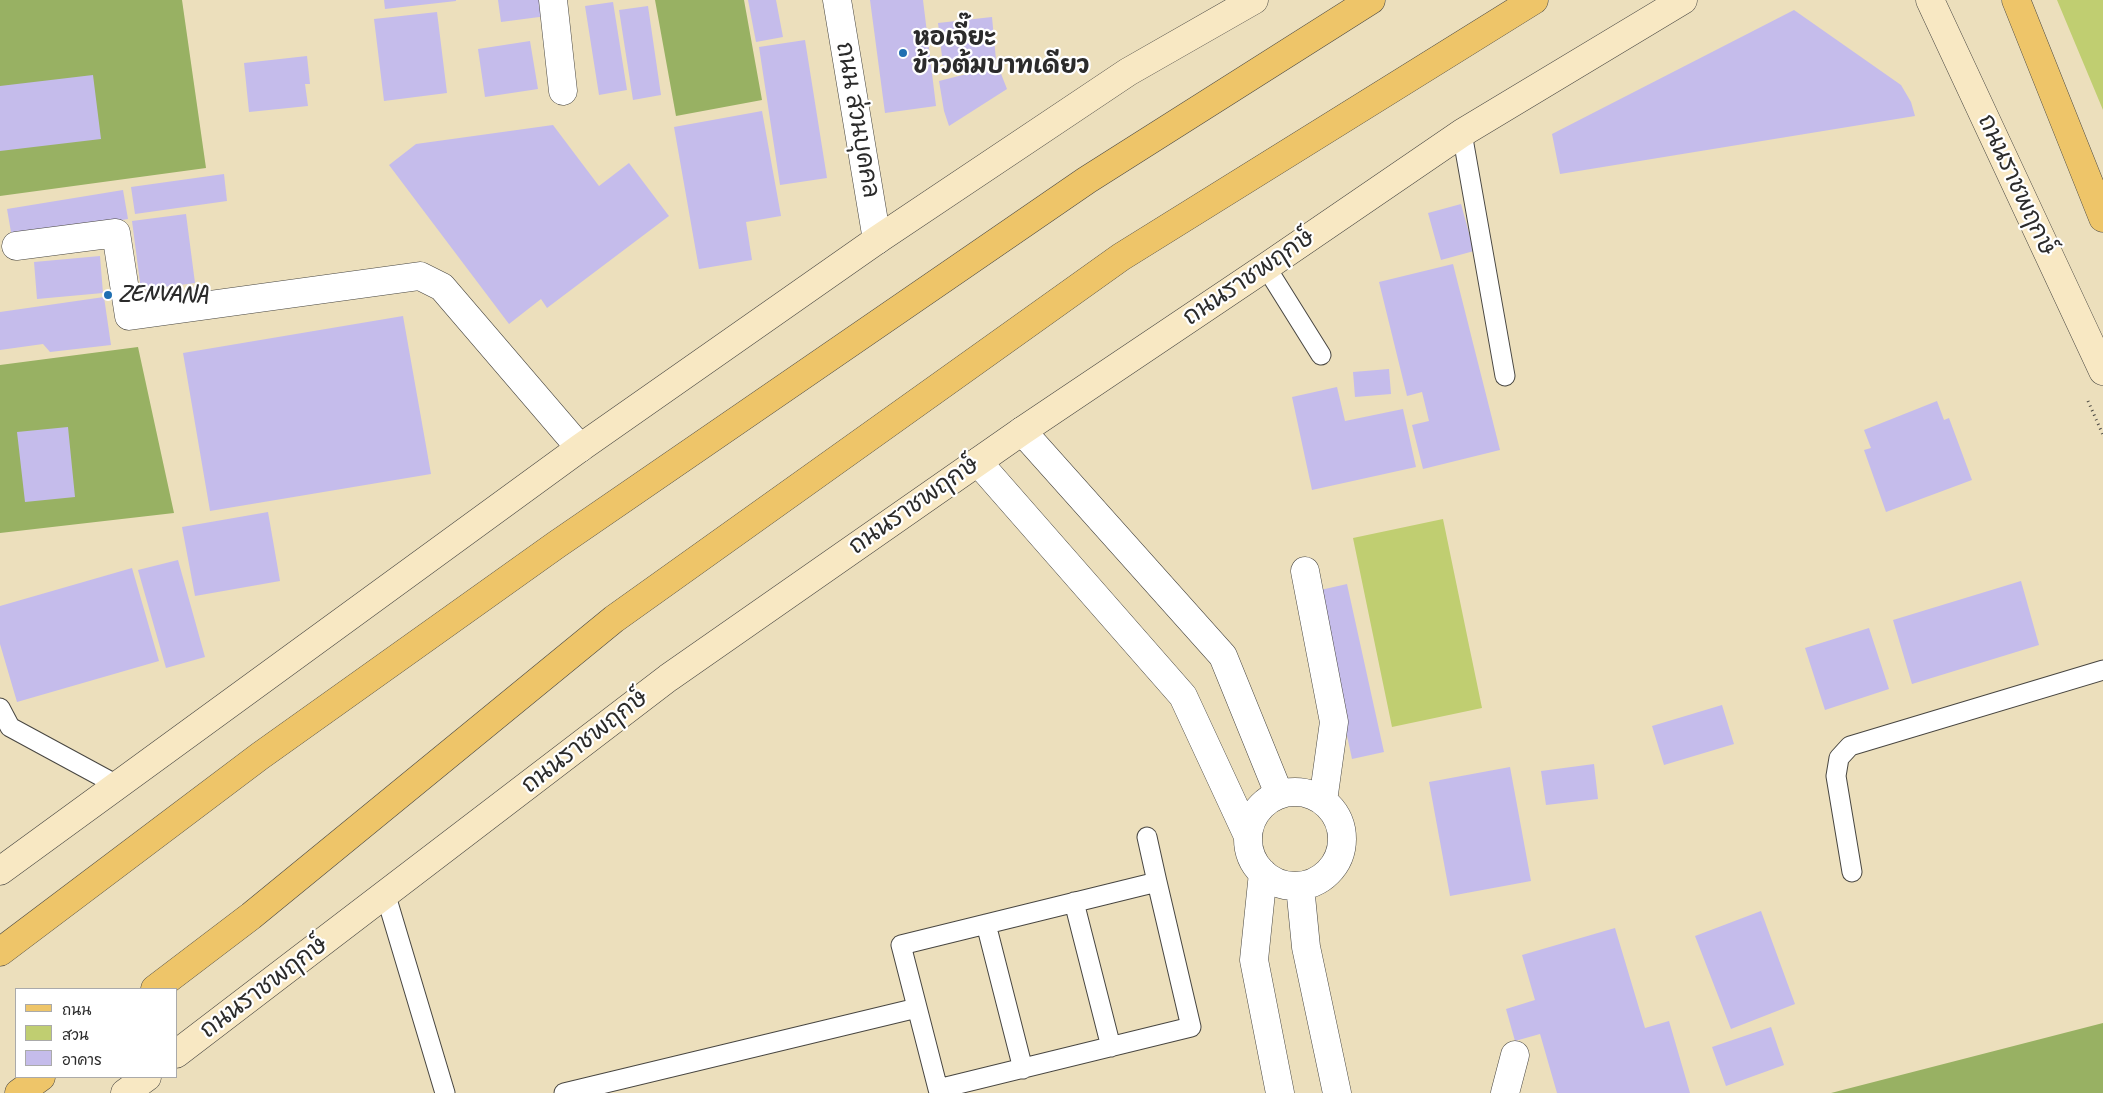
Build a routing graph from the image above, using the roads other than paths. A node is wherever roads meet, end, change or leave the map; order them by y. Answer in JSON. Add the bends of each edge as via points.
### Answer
{"nodes":[{"id":1,"x":553,"y":0,"type":"edge"},
{"id":2,"x":837,"y":0,"type":"edge"},
{"id":3,"x":1254,"y":0,"type":"edge"},
{"id":4,"x":1371,"y":0,"type":"edge"},
{"id":5,"x":1534,"y":0,"type":"edge"},
{"id":6,"x":1645,"y":0,"type":"edge"},
{"id":7,"x":1683,"y":0,"type":"edge"},
{"id":8,"x":1930,"y":0,"type":"edge"},
{"id":9,"x":2016,"y":0,"type":"edge"},
{"id":10,"x":563,"y":91,"type":"dead end"},
{"id":11,"x":1462,"y":133,"type":"junction"},
{"id":12,"x":2103,"y":218,"type":"edge"},
{"id":13,"x":877,"y":240,"type":"junction"},
{"id":14,"x":16,"y":246,"type":"dead end"},
{"id":15,"x":1266,"y":268,"type":"junction"},
{"id":16,"x":1321,"y":355,"type":"dead end"},
{"id":17,"x":2103,"y":371,"type":"edge"},
{"id":18,"x":1505,"y":376,"type":"dead end"},
{"id":19,"x":1022,"y":431,"type":"junction"},
{"id":20,"x":580,"y":448,"type":"junction"},
{"id":21,"x":978,"y":462,"type":"junction"},
{"id":22,"x":1305,"y":572,"type":"dead end"},
{"id":23,"x":2103,"y":670,"type":"edge"},
{"id":24,"x":0,"y":708,"type":"edge"},
{"id":25,"x":117,"y":785,"type":"junction"},
{"id":26,"x":1279,"y":794,"type":"junction"},
{"id":27,"x":1323,"y":801,"type":"junction"},
{"id":28,"x":1247,"y":834,"type":"junction"},
{"id":29,"x":1147,"y":837,"type":"dead end"},
{"id":30,"x":0,"y":871,"type":"edge"},
{"id":31,"x":1852,"y":872,"type":"dead end"},
{"id":32,"x":1263,"y":873,"type":"junction"},
{"id":33,"x":1157,"y":882,"type":"junction"},
{"id":34,"x":1300,"y":886,"type":"junction"},
{"id":35,"x":386,"y":896,"type":"junction"},
{"id":36,"x":1074,"y":902,"type":"junction"},
{"id":37,"x":986,"y":924,"type":"junction"},
{"id":38,"x":0,"y":952,"type":"edge"},
{"id":39,"x":157,"y":988,"type":"edge"},
{"id":40,"x":918,"y":1008,"type":"junction"},
{"id":41,"x":1111,"y":1046,"type":"junction"},
{"id":42,"x":178,"y":1052,"type":"edge"},
{"id":43,"x":1515,"y":1055,"type":"dead end"},
{"id":44,"x":1023,"y":1069,"type":"junction"},
{"id":45,"x":40,"y":1078,"type":"edge"},
{"id":46,"x":146,"y":1078,"type":"edge"},
{"id":47,"x":19,"y":1093,"type":"edge"},
{"id":48,"x":125,"y":1093,"type":"edge"},
{"id":49,"x":444,"y":1093,"type":"edge"},
{"id":50,"x":564,"y":1093,"type":"edge"},
{"id":51,"x":1280,"y":1093,"type":"edge"},
{"id":52,"x":1337,"y":1093,"type":"edge"},
{"id":53,"x":1505,"y":1093,"type":"edge"}],
"edges":[{"from":1,"to":10,"type":"street"},
{"from":2,"to":13,"type":"street","name":"ถนน ส่วนบุคคล"},
{"from":3,"to":13,"type":"main road","via":[[1128,72]]},
{"from":4,"to":38,"type":"main road","via":[[1087,180],[532,562],[260,756]]},
{"from":5,"to":39,"type":"main road","via":[[1121,258],[614,619],[251,916]]},
{"from":6,"to":11,"type":"main road"},
{"from":7,"to":11,"type":"main road","name":"ถนนราชพฤกษ์"},
{"from":8,"to":17,"type":"main road","name":"ถนนราชพฤกษ์"},
{"from":9,"to":12,"type":"main road"},
{"from":11,"to":15,"type":"main road","name":"ถนนราชพฤกษ์"},
{"from":11,"to":18,"type":"lane"},
{"from":13,"to":20,"type":"main road"},
{"from":14,"to":20,"type":"street","via":[[116,233],[129,316],[420,276],[442,287]]},
{"from":15,"to":16,"type":"lane"},
{"from":15,"to":19,"type":"main road","name":"ถนนราชพฤกษ์"},
{"from":19,"to":21,"type":"main road","name":"ถนนราชพฤกษ์"},
{"from":19,"to":26,"type":"street","via":[[1223,656]]},
{"from":20,"to":25,"type":"main road"},
{"from":21,"to":28,"type":"street","via":[[1183,696]]},
{"from":21,"to":35,"type":"main road","name":"ถนนราชพฤกษ์","via":[[668,678]]},
{"from":22,"to":27,"type":"street","via":[[1334,722]]},
{"from":23,"to":31,"type":"lane","via":[[1850,746],[1839,758],[1836,776]]},
{"from":24,"to":25,"type":"lane","via":[[10,727]]},
{"from":25,"to":30,"type":"main road"},
{"from":26,"to":27,"type":"street","via":[[1292,791],[1308,793]]},
{"from":26,"to":28,"type":"street","via":[[1267,799],[1257,809]]},
{"from":27,"to":34,"type":"street","via":[[1338,820],[1342,845],[1332,868],[1323,877]]},
{"from":28,"to":32,"type":"street","via":[[1248,849]]},
{"from":29,"to":33,"type":"lane"},
{"from":32,"to":34,"type":"street","via":[[1274,881]]},
{"from":32,"to":51,"type":"street","via":[[1254,960]]},
{"from":33,"to":36,"type":"lane"},
{"from":33,"to":41,"type":"lane","via":[[1191,1027]]},
{"from":34,"to":52,"type":"street","via":[[1306,947]]},
{"from":35,"to":42,"type":"main road","name":"ถนนราชพฤกษ์"},
{"from":35,"to":49,"type":"lane"},
{"from":36,"to":37,"type":"lane"},
{"from":36,"to":41,"type":"lane"},
{"from":37,"to":40,"type":"lane","via":[[902,944]]},
{"from":37,"to":44,"type":"lane"},
{"from":40,"to":44,"type":"lane","via":[[938,1089]]},
{"from":40,"to":50,"type":"lane"},
{"from":41,"to":44,"type":"lane"},
{"from":43,"to":53,"type":"street"},
{"from":45,"to":47,"type":"main road"},
{"from":46,"to":48,"type":"main road"}]}
